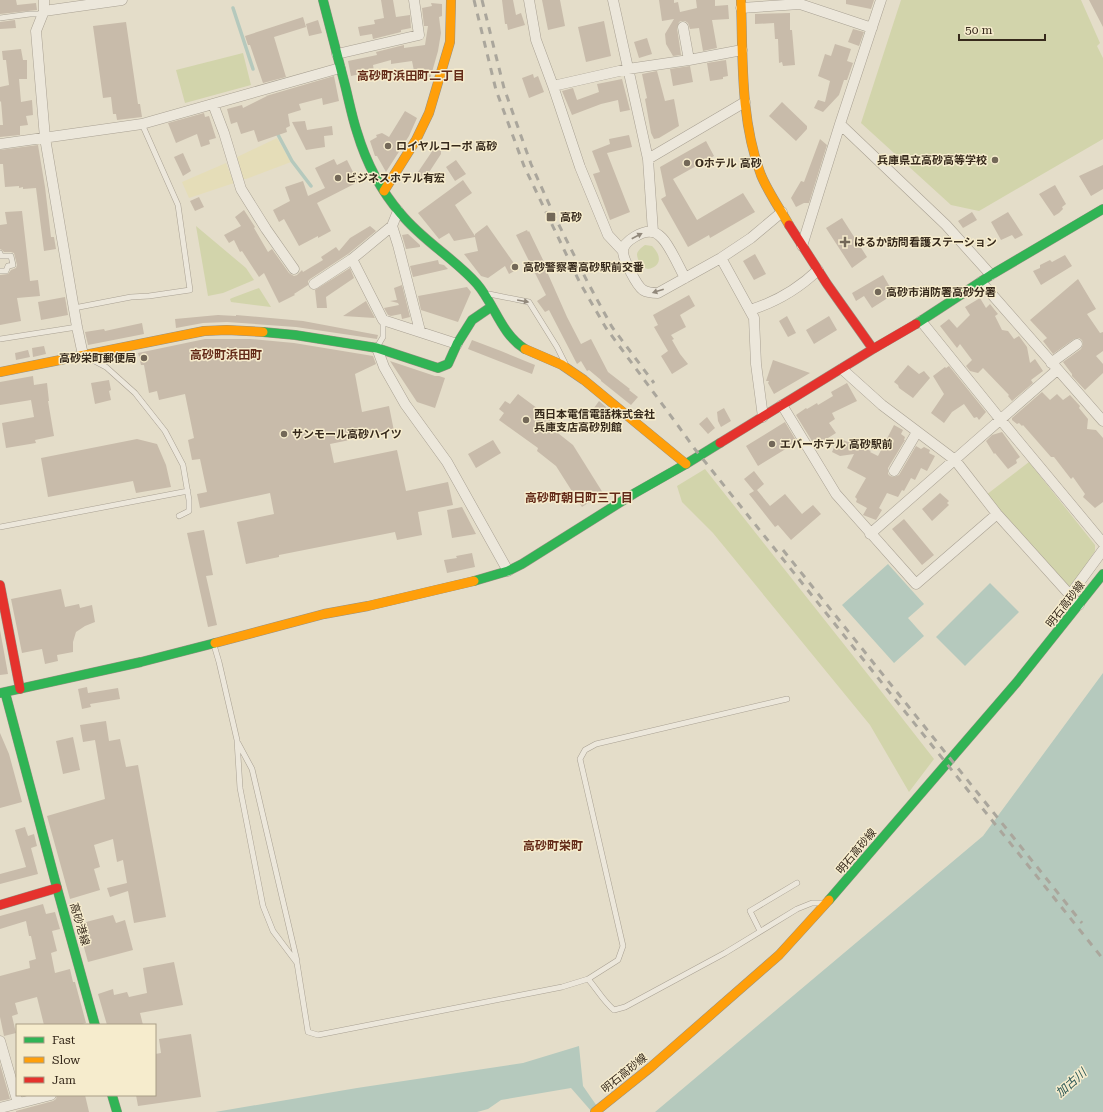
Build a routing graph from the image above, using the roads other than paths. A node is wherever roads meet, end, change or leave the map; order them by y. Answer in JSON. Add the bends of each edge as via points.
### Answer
{"nodes":[{"id":1,"x":44,"y":0,"type":"edge"},
{"id":2,"x":122,"y":0,"type":"edge"},
{"id":3,"x":323,"y":0,"type":"edge"},
{"id":4,"x":414,"y":0,"type":"edge"},
{"id":5,"x":451,"y":0,"type":"edge"},
{"id":6,"x":529,"y":0,"type":"edge"},
{"id":7,"x":613,"y":0,"type":"edge"},
{"id":8,"x":881,"y":0,"type":"edge"},
{"id":9,"x":801,"y":2,"type":"edge"},
{"id":10,"x":741,"y":4,"type":"edge"},
{"id":11,"x":43,"y":13,"type":"junction"},
{"id":12,"x":0,"y":18,"type":"edge"},
{"id":13,"x":683,"y":27,"type":"dead end"},
{"id":14,"x":872,"y":28,"type":"junction"},
{"id":15,"x":742,"y":50,"type":"junction"},
{"id":16,"x":337,"y":54,"type":"junction"},
{"id":17,"x":688,"y":60,"type":"junction"},
{"id":18,"x":340,"y":68,"type":"junction"},
{"id":19,"x":628,"y":69,"type":"junction"},
{"id":20,"x":553,"y":86,"type":"junction"},
{"id":21,"x":745,"y":102,"type":"junction"},
{"id":22,"x":213,"y":104,"type":"junction"},
{"id":23,"x":142,"y":124,"type":"junction"},
{"id":24,"x":840,"y":124,"type":"junction"},
{"id":25,"x":44,"y":138,"type":"junction"},
{"id":26,"x":0,"y":144,"type":"edge"},
{"id":27,"x":648,"y":159,"type":"junction"},
{"id":28,"x":384,"y":191,"type":"junction"},
{"id":29,"x":1103,"y":209,"type":"edge"},
{"id":30,"x":398,"y":211,"type":"junction"},
{"id":31,"x":782,"y":212,"type":"junction"},
{"id":32,"x":392,"y":226,"type":"junction"},
{"id":33,"x":653,"y":232,"type":"junction"},
{"id":34,"x":802,"y":246,"type":"junction"},
{"id":35,"x":623,"y":251,"type":"junction"},
{"id":36,"x":0,"y":253,"type":"edge"},
{"id":37,"x":720,"y":258,"type":"junction"},
{"id":38,"x":352,"y":259,"type":"junction"},
{"id":39,"x":294,"y":269,"type":"dead end"},
{"id":40,"x":818,"y":270,"type":"junction"},
{"id":41,"x":0,"y":272,"type":"edge"},
{"id":42,"x":991,"y":275,"type":"junction"},
{"id":43,"x":684,"y":278,"type":"junction"},
{"id":44,"x":981,"y":282,"type":"junction"},
{"id":45,"x":314,"y":284,"type":"dead end"},
{"id":46,"x":484,"y":294,"type":"junction"},
{"id":47,"x":491,"y":307,"type":"junction"},
{"id":48,"x":73,"y":308,"type":"junction"},
{"id":49,"x":750,"y":310,"type":"junction"},
{"id":50,"x":383,"y":320,"type":"junction"},
{"id":51,"x":921,"y":321,"type":"junction"},
{"id":52,"x":77,"y":327,"type":"junction"},
{"id":53,"x":420,"y":331,"type":"junction"},
{"id":54,"x":0,"y":339,"type":"edge"},
{"id":55,"x":457,"y":344,"type":"junction"},
{"id":56,"x":1077,"y":344,"type":"dead end"},
{"id":57,"x":377,"y":348,"type":"junction"},
{"id":58,"x":873,"y":349,"type":"junction"},
{"id":59,"x":83,"y":355,"type":"junction"},
{"id":60,"x":1054,"y":366,"type":"junction"},
{"id":61,"x":567,"y":368,"type":"junction"},
{"id":62,"x":842,"y":369,"type":"junction"},
{"id":63,"x":0,"y":372,"type":"edge"},
{"id":64,"x":782,"y":405,"type":"junction"},
{"id":65,"x":763,"y":417,"type":"junction"},
{"id":66,"x":1000,"y":419,"type":"junction"},
{"id":67,"x":1103,"y":421,"type":"edge"},
{"id":68,"x":917,"y":432,"type":"junction"},
{"id":69,"x":955,"y":460,"type":"junction"},
{"id":70,"x":686,"y":464,"type":"junction"},
{"id":71,"x":894,"y":471,"type":"dead end"},
{"id":72,"x":188,"y":491,"type":"junction"},
{"id":73,"x":997,"y":514,"type":"junction"},
{"id":74,"x":179,"y":516,"type":"dead end"},
{"id":75,"x":0,"y":527,"type":"edge"},
{"id":76,"x":870,"y":534,"type":"junction"},
{"id":77,"x":1103,"y":544,"type":"edge"},
{"id":78,"x":1103,"y":550,"type":"edge"},
{"id":79,"x":508,"y":571,"type":"junction"},
{"id":80,"x":1103,"y":574,"type":"edge"},
{"id":81,"x":0,"y":585,"type":"edge"},
{"id":82,"x":1070,"y":595,"type":"junction"},
{"id":83,"x":1079,"y":605,"type":"junction"},
{"id":84,"x":214,"y":644,"type":"junction"},
{"id":85,"x":20,"y":690,"type":"junction"},
{"id":86,"x":3,"y":693,"type":"edge"},
{"id":87,"x":787,"y":699,"type":"dead end"},
{"id":88,"x":237,"y":740,"type":"junction"},
{"id":89,"x":797,"y":884,"type":"dead end"},
{"id":90,"x":57,"y":888,"type":"junction"},
{"id":91,"x":827,"y":902,"type":"junction"},
{"id":92,"x":0,"y":906,"type":"edge"},
{"id":93,"x":760,"y":931,"type":"junction"},
{"id":94,"x":297,"y":963,"type":"junction"},
{"id":95,"x":588,"y":979,"type":"junction"},
{"id":96,"x":95,"y":1024,"type":"edge"},
{"id":97,"x":0,"y":1041,"type":"edge"},
{"id":98,"x":47,"y":1096,"type":"edge"},
{"id":99,"x":112,"y":1096,"type":"edge"},
{"id":100,"x":18,"y":1103,"type":"junction"},
{"id":101,"x":0,"y":1108,"type":"edge"},
{"id":102,"x":117,"y":1112,"type":"edge"},
{"id":103,"x":595,"y":1112,"type":"edge"}],
"edges":[{"from":1,"to":11,"type":"street"},
{"from":2,"to":11,"type":"street"},
{"from":3,"to":16,"type":"street"},
{"from":4,"to":16,"type":"street","via":[[419,35]]},
{"from":5,"to":28,"type":"street","via":[[450,42],[429,113],[416,140]]},
{"from":6,"to":20,"type":"street","via":[[536,40]]},
{"from":7,"to":19,"type":"street"},
{"from":8,"to":14,"type":"street"},
{"from":9,"to":10,"type":"street"},
{"from":9,"to":14,"type":"street"},
{"from":10,"to":15,"type":"street"},
{"from":11,"to":12,"type":"lane"},
{"from":11,"to":25,"type":"street","via":[[36,31]]},
{"from":13,"to":17,"type":"street"},
{"from":14,"to":24,"type":"street"},
{"from":15,"to":17,"type":"street"},
{"from":15,"to":21,"type":"street"},
{"from":16,"to":18,"type":"street"},
{"from":17,"to":19,"type":"street"},
{"from":18,"to":22,"type":"street"},
{"from":18,"to":28,"type":"street","via":[[357,132]]},
{"from":19,"to":20,"type":"street"},
{"from":19,"to":27,"type":"street"},
{"from":20,"to":35,"type":"street","via":[[580,167],[608,235]]},
{"from":21,"to":27,"type":"street"},
{"from":21,"to":31,"type":"street","via":[[748,127],[759,170]]},
{"from":22,"to":23,"type":"street"},
{"from":22,"to":39,"type":"street","via":[[241,188]]},
{"from":23,"to":25,"type":"street"},
{"from":23,"to":48,"type":"lane","via":[[178,205],[190,290],[131,297]]},
{"from":24,"to":34,"type":"street"},
{"from":24,"to":42,"type":"street","via":[[946,224]]},
{"from":25,"to":26,"type":"street"},
{"from":25,"to":48,"type":"street"},
{"from":27,"to":33,"type":"street"},
{"from":28,"to":30,"type":"street"},
{"from":29,"to":42,"type":"street"},
{"from":30,"to":32,"type":"street"},
{"from":30,"to":46,"type":"street","via":[[470,277]]},
{"from":31,"to":34,"type":"street"},
{"from":31,"to":37,"type":"street","via":[[751,238]]},
{"from":32,"to":38,"type":"street"},
{"from":32,"to":53,"type":"street"},
{"from":35,"to":33,"type":"street","one_way":true,"via":[[628,241],[644,232]]},
{"from":33,"to":43,"type":"street","via":[[665,242]]},
{"from":34,"to":40,"type":"street"},
{"from":43,"to":35,"type":"street","one_way":true,"via":[[658,293],[644,291],[624,259]]},
{"from":36,"to":41,"type":"lane","via":[[1,256],[11,256],[13,264],[8,266],[6,271]]},
{"from":37,"to":43,"type":"street"},
{"from":37,"to":49,"type":"street"},
{"from":38,"to":45,"type":"street"},
{"from":38,"to":50,"type":"street"},
{"from":40,"to":49,"type":"street","via":[[782,297]]},
{"from":40,"to":58,"type":"street"},
{"from":42,"to":44,"type":"street"},
{"from":44,"to":51,"type":"street"},
{"from":44,"to":60,"type":"street"},
{"from":46,"to":47,"type":"street"},
{"from":46,"to":61,"type":"lane","one_way":true,"via":[[529,302]]},
{"from":47,"to":55,"type":"street","via":[[472,320]]},
{"from":47,"to":61,"type":"street","via":[[507,333],[516,342]]},
{"from":48,"to":52,"type":"street"},
{"from":49,"to":65,"type":"street","via":[[754,318],[756,364]]},
{"from":50,"to":53,"type":"street"},
{"from":50,"to":57,"type":"lane","via":[[383,336]]},
{"from":51,"to":58,"type":"street"},
{"from":51,"to":66,"type":"street"},
{"from":52,"to":54,"type":"lane"},
{"from":52,"to":59,"type":"street"},
{"from":53,"to":55,"type":"street"},
{"from":55,"to":57,"type":"street","via":[[448,364],[438,368]]},
{"from":56,"to":60,"type":"street"},
{"from":57,"to":59,"type":"street","via":[[295,335],[227,330],[204,331]]},
{"from":57,"to":79,"type":"street","via":[[384,367],[405,404],[447,462]]},
{"from":58,"to":62,"type":"street"},
{"from":59,"to":63,"type":"street"},
{"from":59,"to":72,"type":"lane","via":[[106,368],[135,393],[166,431],[183,465]]},
{"from":60,"to":66,"type":"street"},
{"from":60,"to":67,"type":"street"},
{"from":61,"to":70,"type":"street","via":[[602,392]]},
{"from":62,"to":64,"type":"street"},
{"from":62,"to":68,"type":"street"},
{"from":64,"to":65,"type":"street"},
{"from":64,"to":76,"type":"street","via":[[836,494]]},
{"from":65,"to":70,"type":"street"},
{"from":66,"to":69,"type":"street"},
{"from":66,"to":77,"type":"street"},
{"from":68,"to":69,"type":"street"},
{"from":68,"to":71,"type":"street"},
{"from":69,"to":73,"type":"street"},
{"from":69,"to":76,"type":"street"},
{"from":70,"to":79,"type":"street","via":[[635,492]]},
{"from":72,"to":74,"type":"lane","via":[[189,511]]},
{"from":72,"to":75,"type":"lane"},
{"from":73,"to":76,"type":"street","via":[[916,584]]},
{"from":73,"to":82,"type":"street"},
{"from":78,"to":82,"type":"street"},
{"from":79,"to":84,"type":"street","via":[[466,584],[324,614]]},
{"from":80,"to":83,"type":"street","name":"明石高砂線"},
{"from":81,"to":85,"type":"street"},
{"from":82,"to":83,"type":"street"},
{"from":83,"to":91,"type":"street","name":"明石高砂線","via":[[1017,682]]},
{"from":84,"to":85,"type":"street"},
{"from":84,"to":88,"type":"lane"},
{"from":85,"to":86,"type":"street"},
{"from":86,"to":90,"type":"street","name":"高砂港線"},
{"from":87,"to":95,"type":"lane","via":[[596,744],[585,750],[580,759],[624,946],[618,960]]},
{"from":88,"to":94,"type":"lane","via":[[254,776]]},
{"from":88,"to":94,"type":"lane","via":[[240,788],[263,906],[273,931]]},
{"from":89,"to":93,"type":"lane","via":[[750,911]]},
{"from":90,"to":92,"type":"street"},
{"from":90,"to":96,"type":"street","name":"高砂港線"},
{"from":91,"to":93,"type":"lane","via":[[812,903],[797,909]]},
{"from":91,"to":103,"type":"street","name":"明石高砂線","via":[[780,955]]},
{"from":93,"to":95,"type":"lane","via":[[725,953],[625,1007],[614,1010]]},
{"from":94,"to":95,"type":"lane","via":[[308,1032],[318,1035],[546,990]]},
{"from":97,"to":100,"type":"street"},
{"from":98,"to":100,"type":"street"},
{"from":99,"to":102,"type":"street"},
{"from":100,"to":101,"type":"street"}]}
